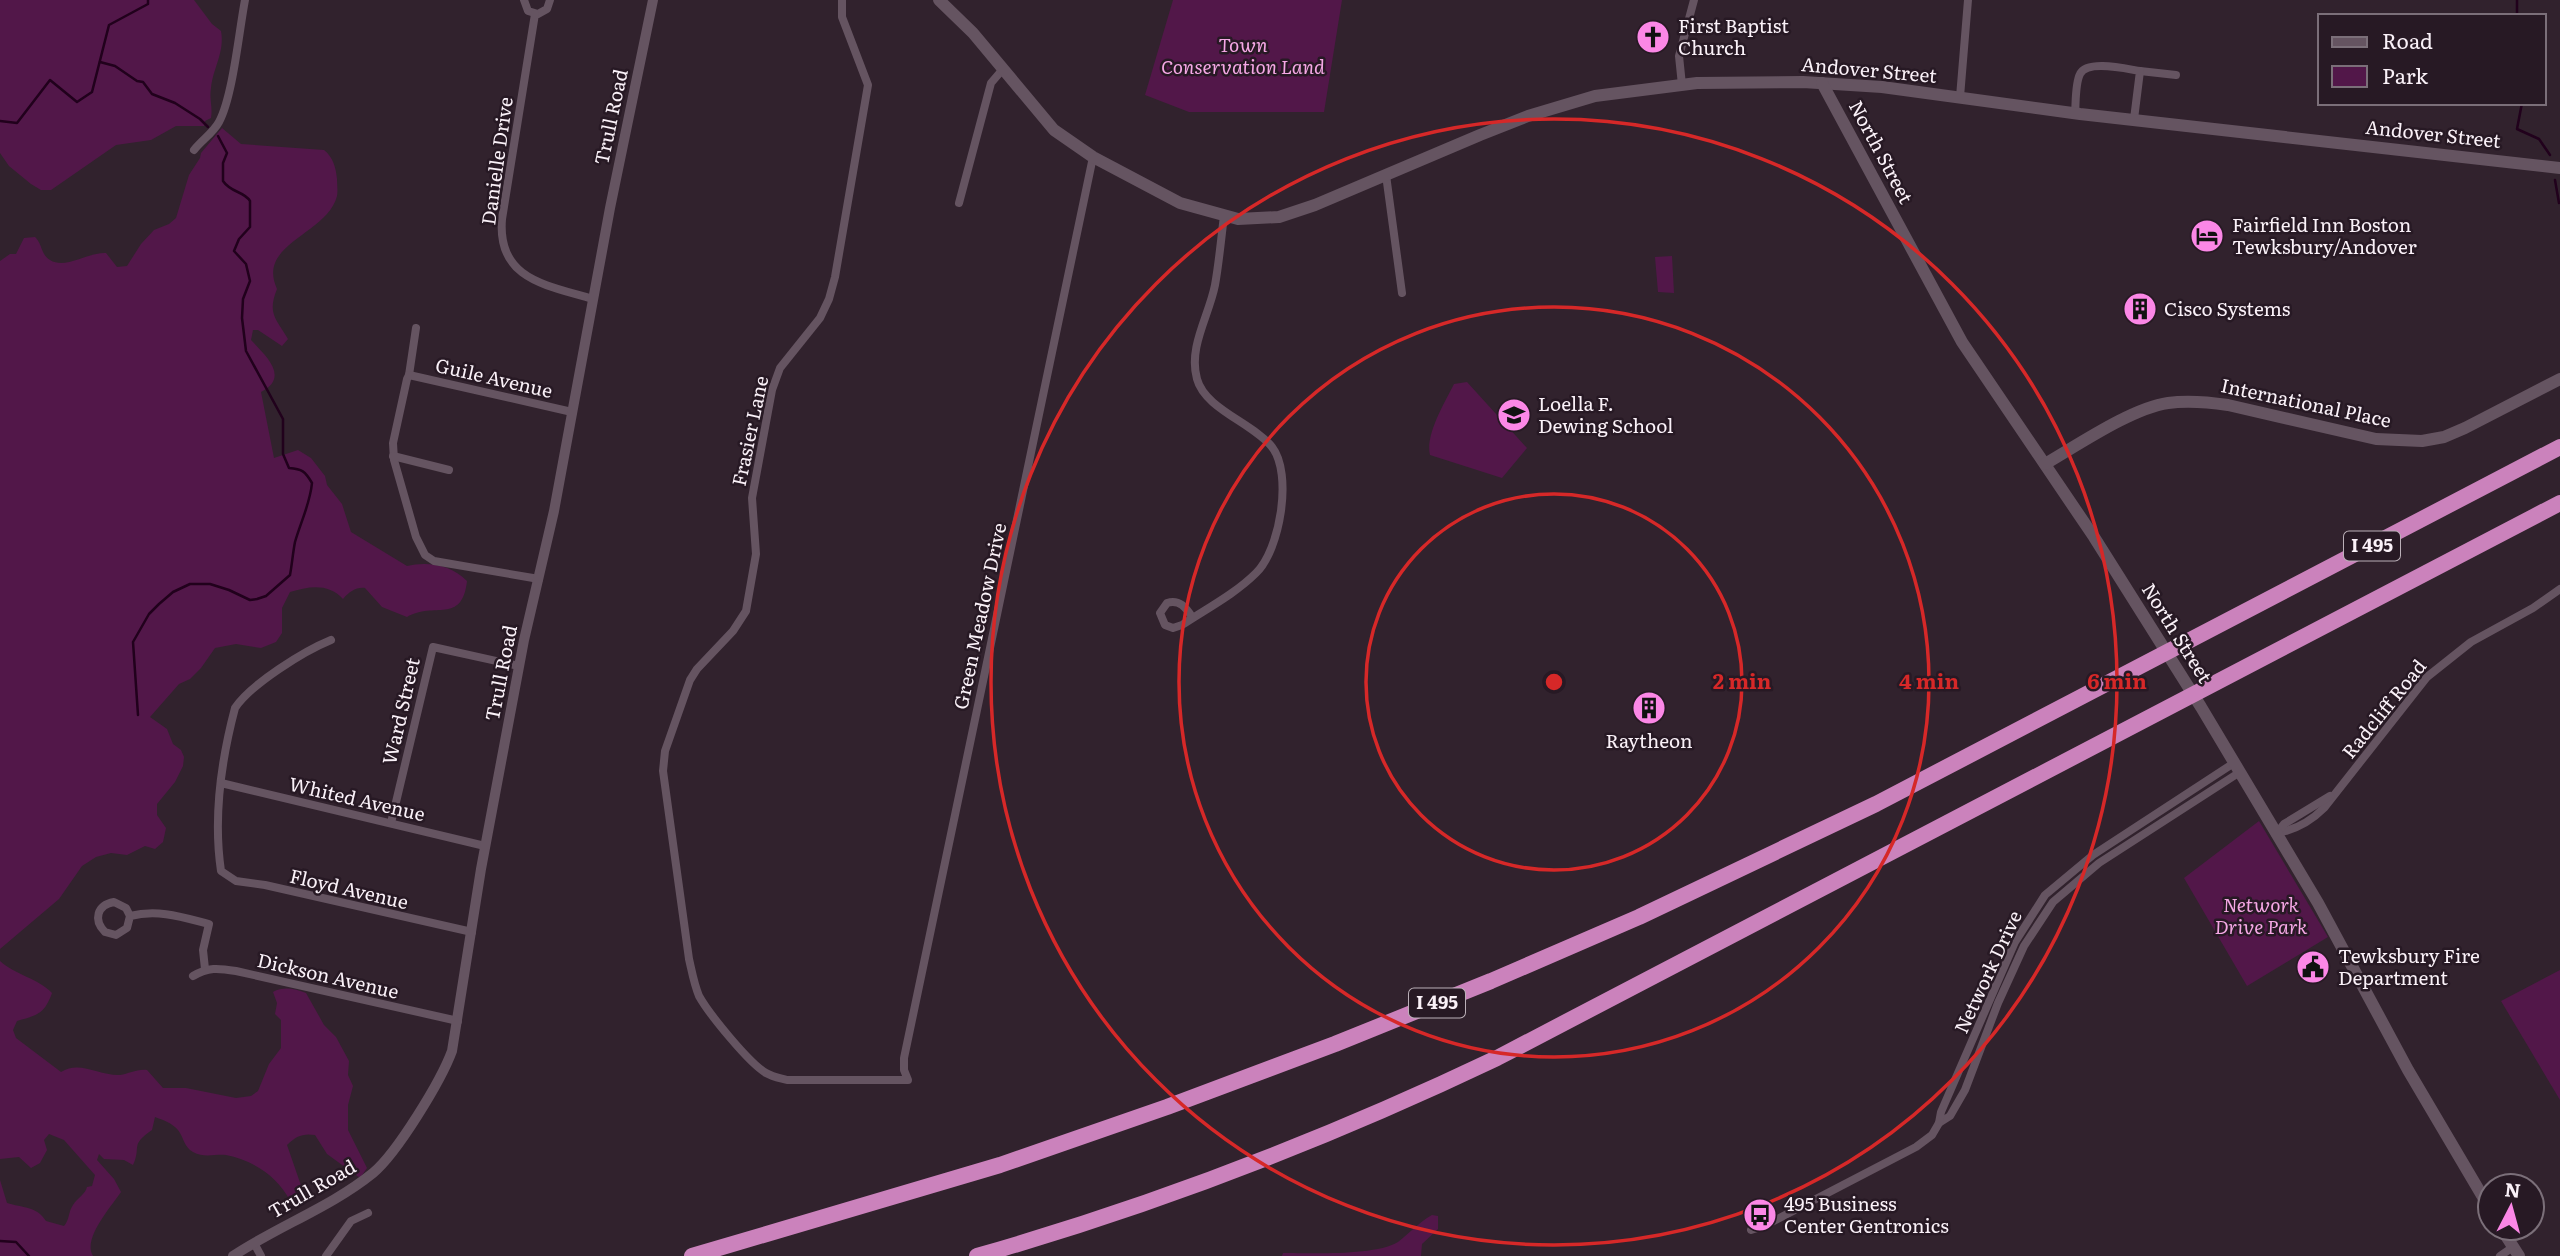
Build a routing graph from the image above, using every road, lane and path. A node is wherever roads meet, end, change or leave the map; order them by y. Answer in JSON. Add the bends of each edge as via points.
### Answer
{"nodes":[{"id":1,"x":245,"y":0,"type":"edge"},
{"id":2,"x":524,"y":0,"type":"edge"},
{"id":3,"x":550,"y":0,"type":"edge"},
{"id":4,"x":653,"y":0,"type":"edge"},
{"id":5,"x":842,"y":0,"type":"edge"},
{"id":6,"x":939,"y":0,"type":"edge"},
{"id":7,"x":1694,"y":0,"type":"edge"},
{"id":8,"x":1968,"y":0,"type":"edge"},
{"id":9,"x":535,"y":14,"type":"junction"},
{"id":10,"x":1003,"y":69,"type":"junction"},
{"id":11,"x":2140,"y":71,"type":"junction"},
{"id":12,"x":2176,"y":75,"type":"dead end"},
{"id":13,"x":1822,"y":83,"type":"junction"},
{"id":14,"x":1682,"y":85,"type":"junction"},
{"id":15,"x":1960,"y":97,"type":"junction"},
{"id":16,"x":2075,"y":114,"type":"junction"},
{"id":17,"x":2134,"y":119,"type":"junction"},
{"id":18,"x":194,"y":150,"type":"dead end"},
{"id":19,"x":1093,"y":157,"type":"junction"},
{"id":20,"x":2560,"y":168,"type":"edge"},
{"id":21,"x":1386,"y":175,"type":"junction"},
{"id":22,"x":959,"y":202,"type":"dead end"},
{"id":23,"x":1224,"y":216,"type":"junction"},
{"id":24,"x":1402,"y":293,"type":"dead end"},
{"id":25,"x":593,"y":299,"type":"junction"},
{"id":26,"x":416,"y":328,"type":"dead end"},
{"id":27,"x":410,"y":375,"type":"junction"},
{"id":28,"x":2560,"y":379,"type":"edge"},
{"id":29,"x":572,"y":412,"type":"junction"},
{"id":30,"x":2560,"y":447,"type":"edge"},
{"id":31,"x":394,"y":456,"type":"junction"},
{"id":32,"x":2045,"y":464,"type":"junction"},
{"id":33,"x":449,"y":470,"type":"dead end"},
{"id":34,"x":2560,"y":503,"type":"edge"},
{"id":35,"x":2560,"y":511,"type":"edge"},
{"id":36,"x":2467,"y":552,"type":"junction"},
{"id":37,"x":539,"y":579,"type":"junction"},
{"id":38,"x":2560,"y":589,"type":"edge"},
{"id":39,"x":1193,"y":618,"type":"dead end"},
{"id":40,"x":331,"y":640,"type":"dead end"},
{"id":41,"x":519,"y":666,"type":"junction"},
{"id":42,"x":2237,"y":768,"type":"junction"},
{"id":43,"x":221,"y":783,"type":"junction"},
{"id":44,"x":391,"y":823,"type":"junction"},
{"id":45,"x":2277,"y":833,"type":"junction"},
{"id":46,"x":485,"y":846,"type":"junction"},
{"id":47,"x":130,"y":916,"type":"junction"},
{"id":48,"x":472,"y":932,"type":"junction"},
{"id":49,"x":205,"y":969,"type":"junction"},
{"id":50,"x":193,"y":976,"type":"dead end"},
{"id":51,"x":458,"y":1021,"type":"junction"},
{"id":52,"x":908,"y":1080,"type":"joint"},
{"id":53,"x":2476,"y":1185,"type":"edge"},
{"id":54,"x":368,"y":1213,"type":"dead end"},
{"id":55,"x":1751,"y":1230,"type":"dead end"},
{"id":56,"x":254,"y":1243,"type":"junction"},
{"id":57,"x":2516,"y":1252,"type":"edge"},
{"id":58,"x":233,"y":1256,"type":"edge"},
{"id":59,"x":261,"y":1256,"type":"edge"},
{"id":60,"x":326,"y":1256,"type":"edge"},
{"id":61,"x":692,"y":1256,"type":"edge"},
{"id":62,"x":977,"y":1256,"type":"edge"},
{"id":63,"x":2500,"y":1256,"type":"edge"}],
"edges":[{"from":1,"to":18,"type":"street","via":[[227,101],[221,118]]},
{"from":2,"to":9,"type":"street","via":[[526,9]]},
{"from":3,"to":9,"type":"street","via":[[545,11]]},
{"from":4,"to":25,"type":"street","name":"Trull Road"},
{"from":5,"to":52,"type":"street","name":"Frasier Lane","via":[[842,17],[868,85],[835,278],[820,318],[785,361],[772,390],[752,498],[756,554],[746,611],[690,680],[665,751],[663,771],[689,959],[706,1007],[768,1074],[787,1080]]},
{"from":6,"to":10,"type":"main road","name":"Andover Street"},
{"from":7,"to":14,"type":"street","via":[[1679,56]]},
{"from":8,"to":15,"type":"street"},
{"from":9,"to":25,"type":"street","name":"Danielle Drive","via":[[502,219],[503,243],[510,261],[524,275]]},
{"from":10,"to":19,"type":"main road","name":"Andover Street","via":[[1054,130]]},
{"from":10,"to":22,"type":"street","via":[[991,83]]},
{"from":11,"to":12,"type":"street"},
{"from":11,"to":16,"type":"street","via":[[2085,68]]},
{"from":11,"to":17,"type":"street"},
{"from":13,"to":14,"type":"main road","name":"Andover Street"},
{"from":13,"to":15,"type":"main road","name":"Andover Street"},
{"from":13,"to":32,"type":"main road","name":"North Street","via":[[1962,342]]},
{"from":14,"to":21,"type":"main road","name":"Andover Street","via":[[1595,96],[1528,116]]},
{"from":15,"to":16,"type":"main road","name":"Andover Street"},
{"from":16,"to":17,"type":"main road","name":"Andover Street"},
{"from":17,"to":20,"type":"main road","name":"Andover Street"},
{"from":19,"to":23,"type":"main road","name":"Andover Street","via":[[1180,203]]},
{"from":19,"to":52,"type":"street","name":"Green Meadow Drive","via":[[904,1058]]},
{"from":21,"to":23,"type":"main road","name":"Andover Street","via":[[1279,217]]},
{"from":21,"to":24,"type":"street"},
{"from":23,"to":39,"type":"street","via":[[1214,287],[1196,350],[1196,376],[1209,397],[1271,446],[1280,464],[1283,488],[1273,538],[1258,571]]},
{"from":25,"to":29,"type":"street","name":"Trull Road"},
{"from":26,"to":27,"type":"street"},
{"from":27,"to":29,"type":"street","name":"Guile Avenue"},
{"from":27,"to":31,"type":"street","via":[[398,416]]},
{"from":28,"to":32,"type":"main road","name":"International Place","via":[[2465,428],[2422,441],[2349,435],[2228,405],[2169,402],[2130,417]]},
{"from":29,"to":37,"type":"street","name":"Trull Road"},
{"from":30,"to":61,"type":"highway","number":"I 495","via":[[1876,804],[1639,917],[1335,1044],[1180,1102],[999,1165]]},
{"from":31,"to":33,"type":"street"},
{"from":31,"to":37,"type":"street","via":[[425,555]]},
{"from":32,"to":42,"type":"main road","name":"North Street"},
{"from":34,"to":36,"type":"highway","number":"I 495"},
{"from":35,"to":36,"type":"highway"},
{"from":36,"to":62,"type":"highway","number":"I 495","via":[[1458,1076],[1233,1172]]},
{"from":37,"to":41,"type":"street","name":"Trull Road"},
{"from":38,"to":45,"type":"street","name":"Radcliff Road","via":[[2471,642],[2427,677],[2333,795],[2284,824]]},
{"from":40,"to":43,"type":"street","via":[[242,697],[233,719]]},
{"from":41,"to":44,"type":"street","name":"Ward Street","via":[[432,646]]},
{"from":41,"to":46,"type":"street","name":"Trull Road"},
{"from":42,"to":45,"type":"main road","name":"North Street"},
{"from":42,"to":55,"type":"street","name":"Network Drive","via":[[2099,863],[2053,902],[2024,946],[1965,1090],[1932,1135]]},
{"from":43,"to":44,"type":"street","name":"Whited Avenue"},
{"from":43,"to":48,"type":"street","name":"Floyd Avenue","via":[[220,872],[236,881]]},
{"from":44,"to":46,"type":"street","name":"Whited Avenue"},
{"from":45,"to":53,"type":"main road","name":"North Street"},
{"from":46,"to":48,"type":"street","name":"Trull Road"},
{"from":47,"to":47,"type":"street","via":[[123,905],[110,903],[99,911],[98,923],[105,932],[116,935],[127,928]]},
{"from":47,"to":49,"type":"street","via":[[162,913],[208,924]]},
{"from":48,"to":51,"type":"street","name":"Trull Road"},
{"from":49,"to":50,"type":"street"},
{"from":49,"to":51,"type":"street","name":"Dickson Avenue","via":[[236,971]]},
{"from":51,"to":56,"type":"street","name":"Trull Road","via":[[447,1063],[381,1166]]},
{"from":54,"to":60,"type":"street","via":[[349,1224]]},
{"from":56,"to":58,"type":"street","name":"Trull Road"},
{"from":56,"to":59,"type":"street"},
{"from":57,"to":63,"type":"street"}]}
